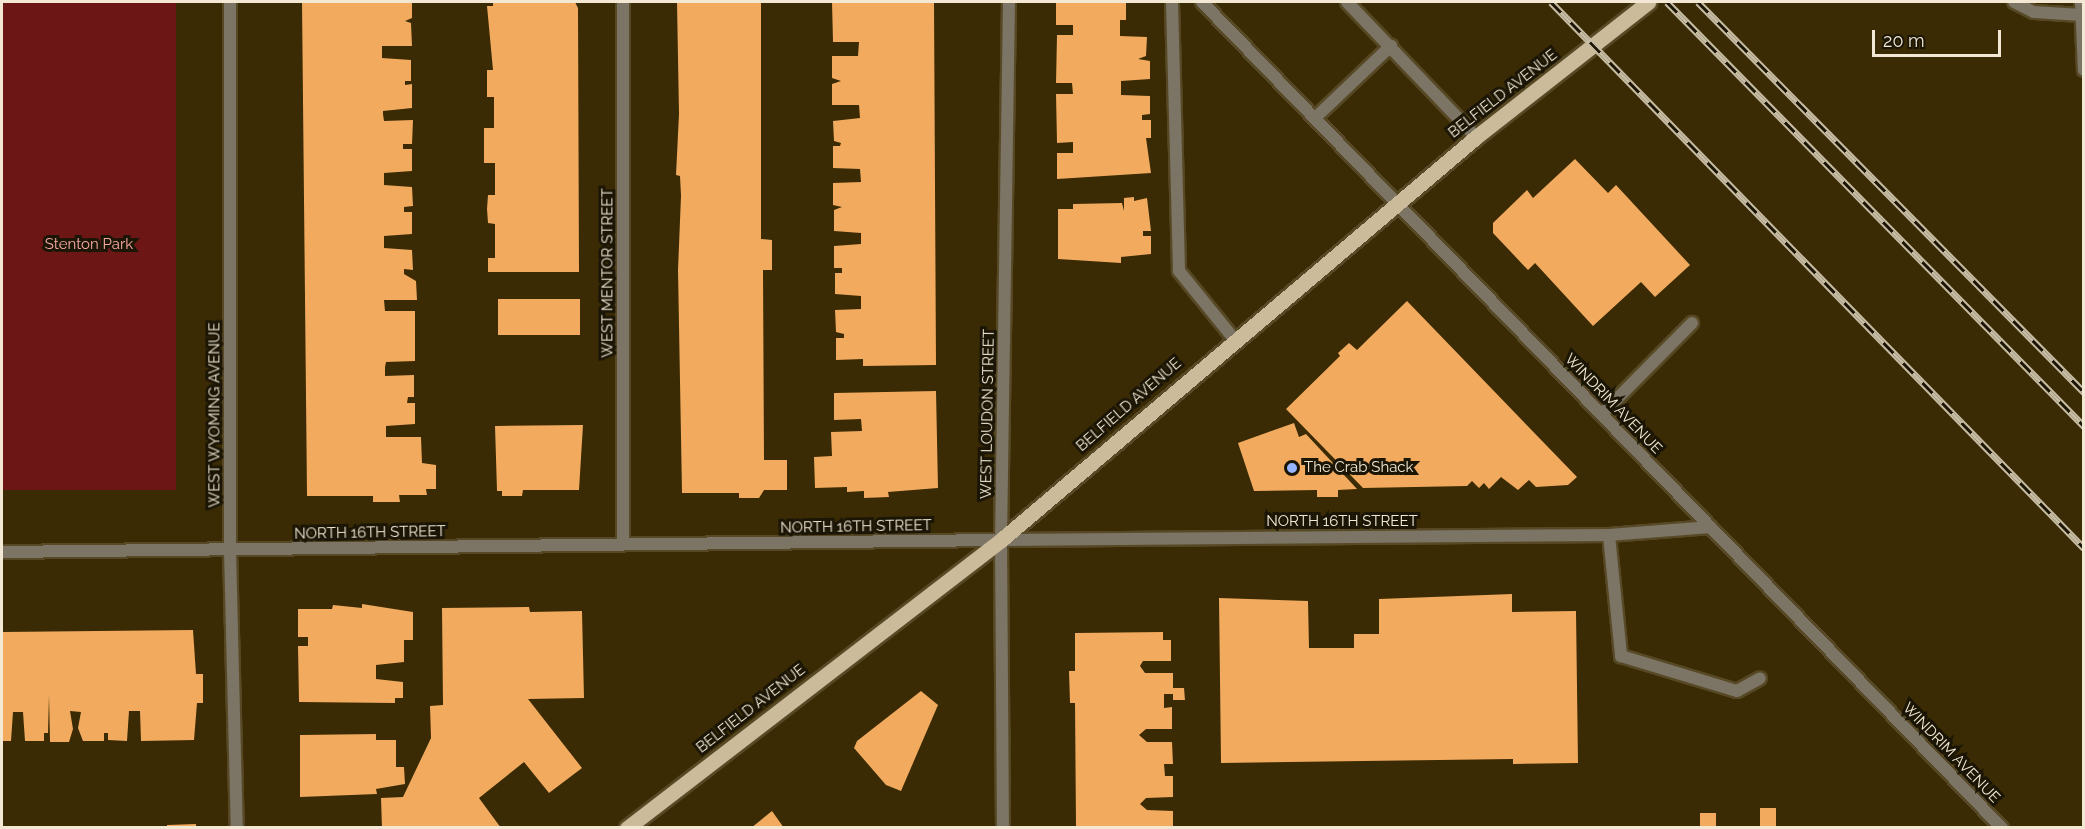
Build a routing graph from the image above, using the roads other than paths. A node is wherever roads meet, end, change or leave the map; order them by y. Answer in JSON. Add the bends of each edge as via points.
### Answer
{"nodes":[{"id":1,"x":230,"y":2,"type":"edge"},
{"id":2,"x":623,"y":2,"type":"edge"},
{"id":3,"x":1009,"y":2,"type":"edge"},
{"id":4,"x":1173,"y":2,"type":"edge"},
{"id":5,"x":1202,"y":2,"type":"edge"},
{"id":6,"x":1347,"y":2,"type":"edge"},
{"id":7,"x":1648,"y":2,"type":"edge"},
{"id":8,"x":2014,"y":2,"type":"edge"},
{"id":9,"x":2081,"y":2,"type":"edge"},
{"id":10,"x":2081,"y":15,"type":"junction"},
{"id":11,"x":1391,"y":46,"type":"junction"},
{"id":12,"x":2084,"y":70,"type":"edge"},
{"id":13,"x":1315,"y":118,"type":"junction"},
{"id":14,"x":1476,"y":137,"type":"junction"},
{"id":15,"x":1398,"y":203,"type":"junction"},
{"id":16,"x":1692,"y":323,"type":"dead end"},
{"id":17,"x":1234,"y":339,"type":"junction"},
{"id":18,"x":1602,"y":414,"type":"junction"},
{"id":19,"x":1711,"y":527,"type":"junction"},
{"id":20,"x":1609,"y":535,"type":"junction"},
{"id":21,"x":1001,"y":540,"type":"junction"},
{"id":22,"x":623,"y":544,"type":"junction"},
{"id":23,"x":230,"y":550,"type":"junction"},
{"id":24,"x":2,"y":552,"type":"edge"},
{"id":25,"x":1760,"y":678,"type":"dead end"},
{"id":26,"x":237,"y":828,"type":"edge"},
{"id":27,"x":627,"y":828,"type":"edge"},
{"id":28,"x":1003,"y":828,"type":"edge"},
{"id":29,"x":2002,"y":828,"type":"edge"}],
"edges":[{"from":1,"to":23,"type":"street","name":"WEST WYOMING AVENUE"},
{"from":2,"to":22,"type":"street","name":"WEST MENTOR STREET"},
{"from":3,"to":21,"type":"street","name":"WEST LOUDON STREET"},
{"from":4,"to":17,"type":"street","via":[[1179,271]]},
{"from":5,"to":13,"type":"street","name":"WINDRIM AVENUE"},
{"from":6,"to":11,"type":"street"},
{"from":7,"to":14,"type":"main road","name":"BELFIELD AVENUE"},
{"from":8,"to":10,"type":"street","via":[[2034,12]]},
{"from":9,"to":10,"type":"street"},
{"from":10,"to":12,"type":"street"},
{"from":11,"to":13,"type":"street"},
{"from":11,"to":14,"type":"street"},
{"from":13,"to":15,"type":"street","name":"WINDRIM AVENUE"},
{"from":14,"to":15,"type":"main road","name":"BELFIELD AVENUE"},
{"from":15,"to":17,"type":"main road","name":"BELFIELD AVENUE"},
{"from":15,"to":18,"type":"street","name":"WINDRIM AVENUE"},
{"from":16,"to":18,"type":"street"},
{"from":17,"to":21,"type":"main road","name":"BELFIELD AVENUE"},
{"from":18,"to":19,"type":"street","name":"WINDRIM AVENUE"},
{"from":19,"to":20,"type":"street","name":"NORTH 16TH STREET"},
{"from":19,"to":29,"type":"street","name":"WINDRIM AVENUE"},
{"from":20,"to":21,"type":"street","name":"NORTH 16TH STREET"},
{"from":20,"to":25,"type":"street","via":[[1620,656],[1737,691]]},
{"from":21,"to":22,"type":"street","name":"NORTH 16TH STREET"},
{"from":21,"to":27,"type":"main road","name":"BELFIELD AVENUE"},
{"from":21,"to":28,"type":"street","name":"WEST LOUDON STREET"},
{"from":22,"to":23,"type":"street","name":"NORTH 16TH STREET"},
{"from":23,"to":24,"type":"street","name":"NORTH 16TH STREET"},
{"from":23,"to":26,"type":"street","name":"WEST WYOMING AVENUE"}]}
